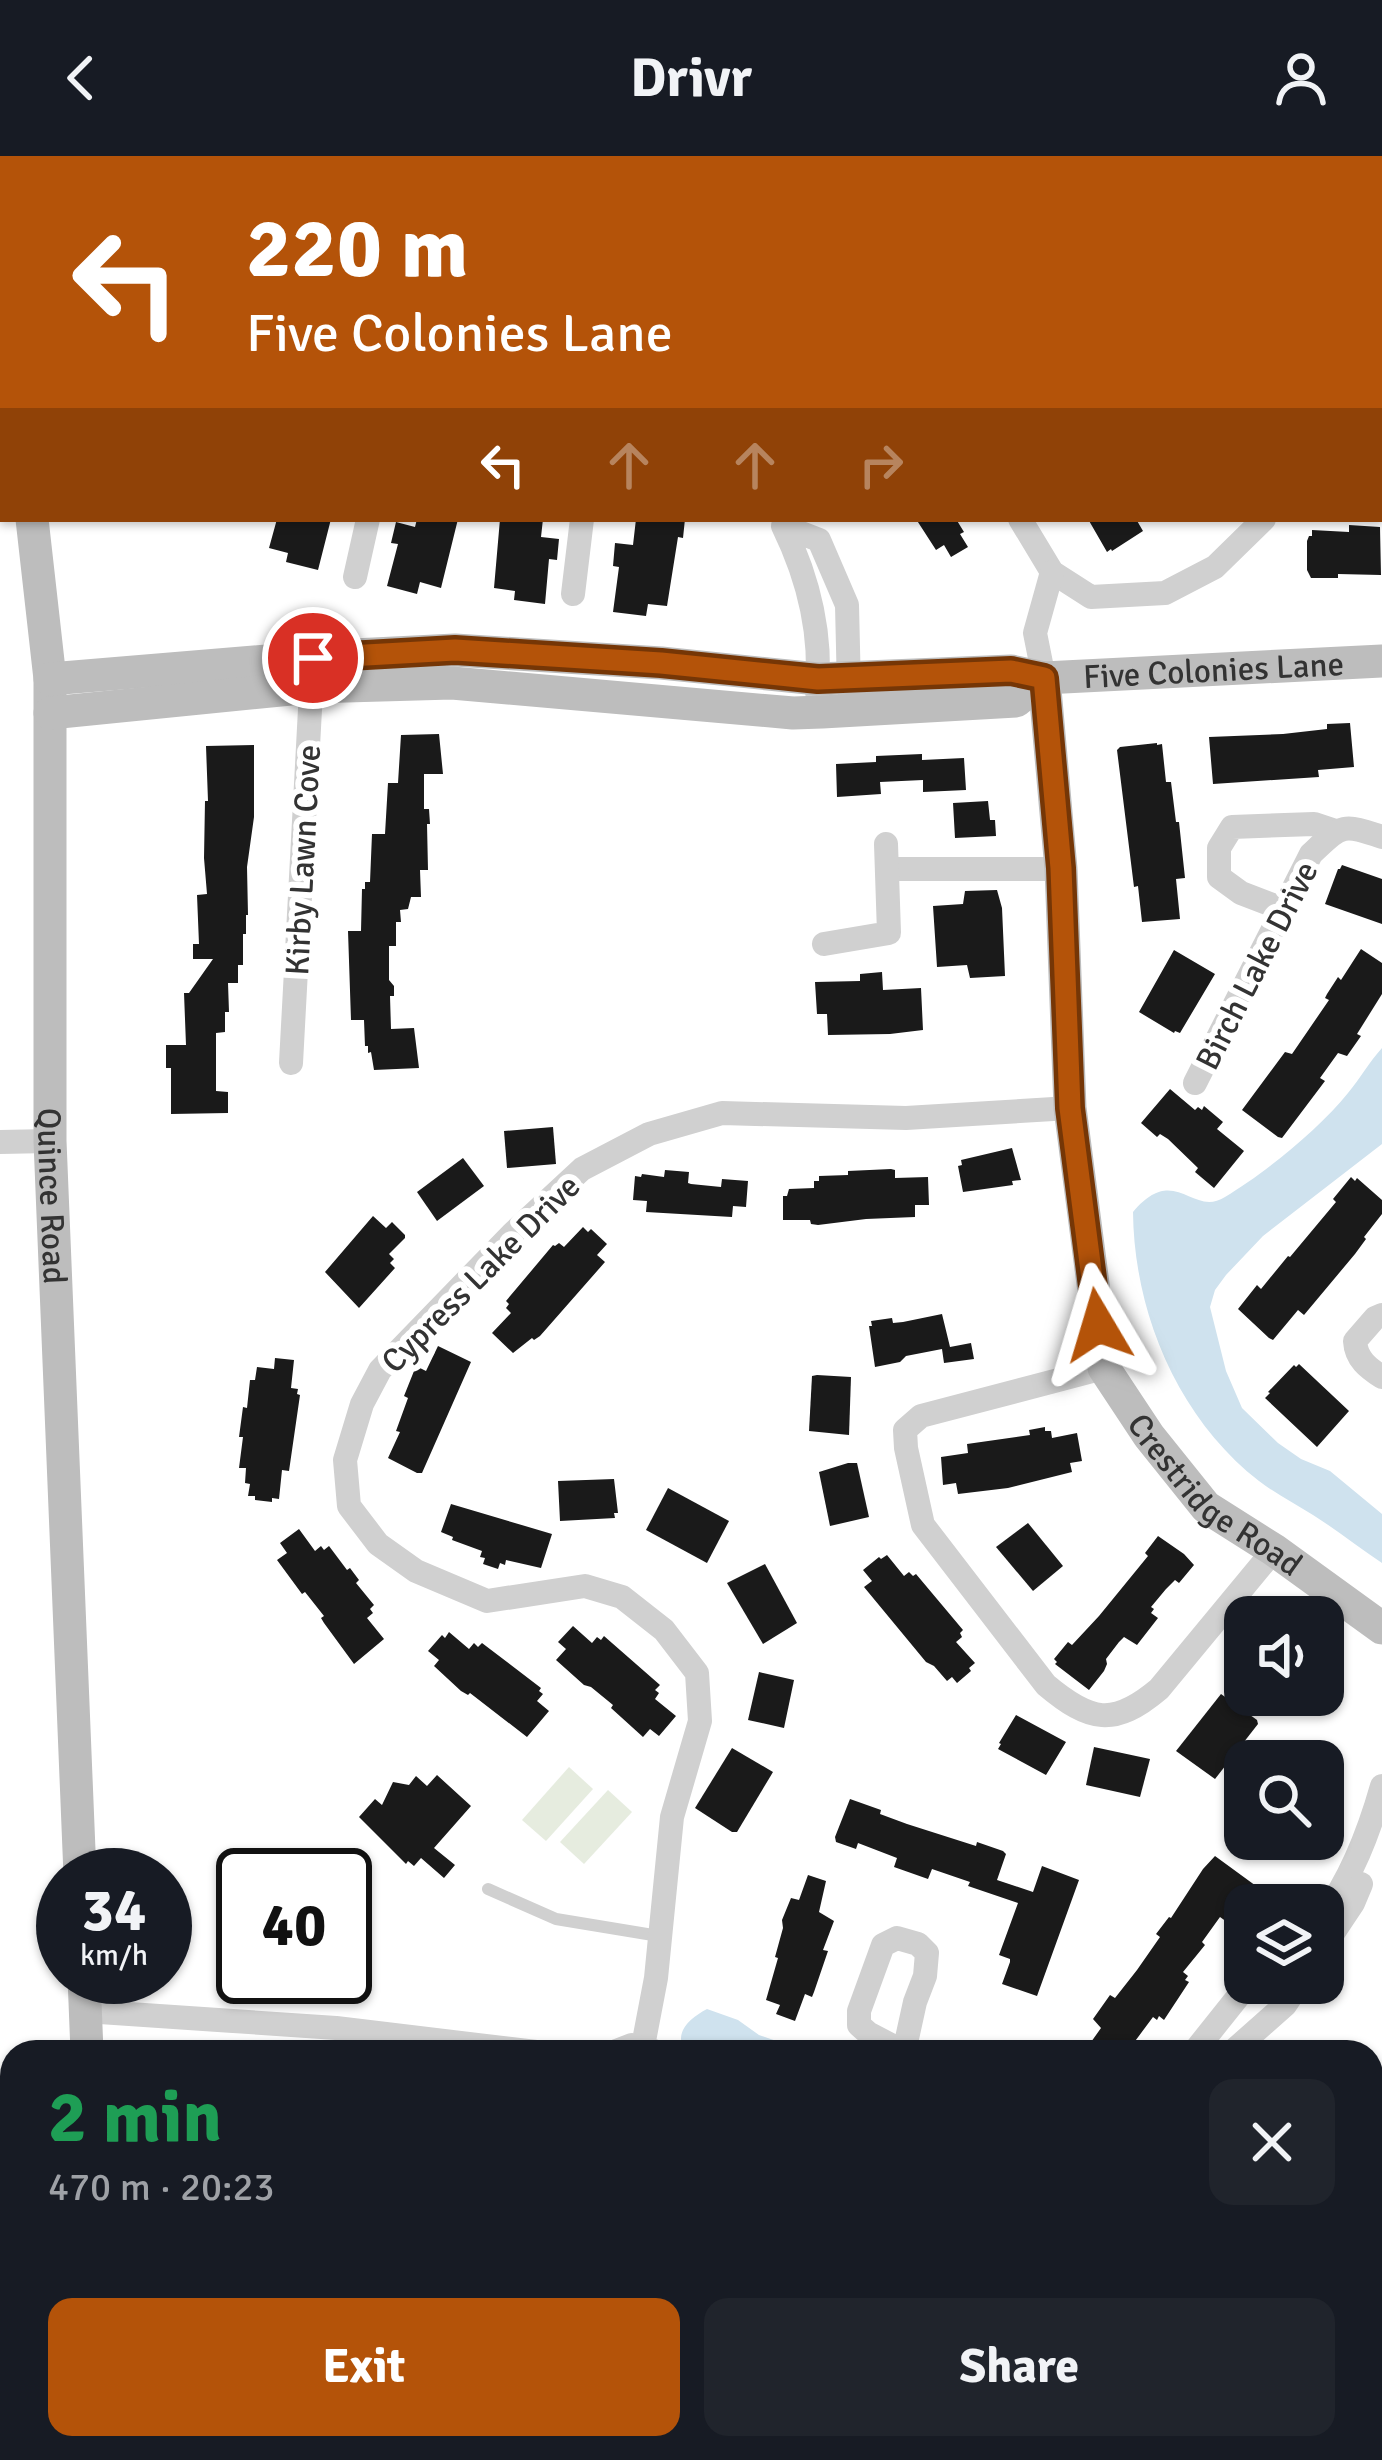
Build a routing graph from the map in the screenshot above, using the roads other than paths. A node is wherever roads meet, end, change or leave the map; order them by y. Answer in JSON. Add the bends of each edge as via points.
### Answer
{"nodes":[{"id":1,"x":32,"y":522,"type":"edge"},
{"id":2,"x":367,"y":522,"type":"edge"},
{"id":3,"x":582,"y":522,"type":"edge"},
{"id":4,"x":777,"y":522,"type":"edge"},
{"id":5,"x":1022,"y":522,"type":"edge"},
{"id":6,"x":1261,"y":522,"type":"edge"},
{"id":7,"x":1052,"y":572,"type":"junction"},
{"id":8,"x":356,"y":577,"type":"dead end"},
{"id":9,"x":573,"y":594,"type":"dead end"},
{"id":10,"x":1382,"y":662,"type":"edge"},
{"id":11,"x":312,"y":672,"type":"junction"},
{"id":12,"x":1044,"y":678,"type":"junction"},
{"id":13,"x":833,"y":695,"type":"junction"},
{"id":14,"x":50,"y":696,"type":"junction"},
{"id":15,"x":1335,"y":831,"type":"junction"},
{"id":16,"x":1382,"y":837,"type":"edge"},
{"id":17,"x":1061,"y":868,"type":"junction"},
{"id":18,"x":1283,"y":909,"type":"junction"},
{"id":19,"x":824,"y":944,"type":"dead end"},
{"id":20,"x":292,"y":1063,"type":"dead end"},
{"id":21,"x":1195,"y":1083,"type":"dead end"},
{"id":22,"x":1070,"y":1108,"type":"junction"},
{"id":23,"x":50,"y":1141,"type":"junction"},
{"id":24,"x":0,"y":1142,"type":"edge"},
{"id":25,"x":1382,"y":1315,"type":"edge"},
{"id":26,"x":1104,"y":1369,"type":"junction"},
{"id":27,"x":1382,"y":1378,"type":"edge"},
{"id":28,"x":1274,"y":1550,"type":"junction"},
{"id":29,"x":1382,"y":1628,"type":"edge"},
{"id":30,"x":1382,"y":1786,"type":"edge"},
{"id":31,"x":1382,"y":1832,"type":"edge"},
{"id":32,"x":79,"y":1848,"type":"edge"},
{"id":33,"x":1344,"y":1884,"type":"edge"},
{"id":34,"x":488,"y":1889,"type":"dead end"},
{"id":35,"x":1344,"y":1916,"type":"edge"},
{"id":36,"x":660,"y":1936,"type":"junction"},
{"id":37,"x":85,"y":2004,"type":"edge"},
{"id":38,"x":1232,"y":2004,"type":"edge"},
{"id":39,"x":1287,"y":2004,"type":"edge"},
{"id":40,"x":85,"y":2012,"type":"junction"},
{"id":41,"x":86,"y":2040,"type":"edge"},
{"id":42,"x":440,"y":2040,"type":"edge"},
{"id":43,"x":651,"y":2040,"type":"edge"},
{"id":44,"x":1204,"y":2040,"type":"edge"},
{"id":45,"x":1246,"y":2040,"type":"edge"}],
"edges":[{"from":1,"to":14,"type":"street","name":"Quince Road"},
{"from":2,"to":8,"type":"street"},
{"from":3,"to":9,"type":"street"},
{"from":4,"to":13,"type":"street","via":[[802,565]]},
{"from":4,"to":13,"type":"street","via":[[819,540],[847,605]]},
{"from":5,"to":7,"type":"street"},
{"from":6,"to":7,"type":"street","via":[[1215,567],[1165,593],[1091,597]]},
{"from":7,"to":12,"type":"street","via":[[1035,633]]},
{"from":10,"to":12,"type":"street","name":"Five Colonies Lane"},
{"from":11,"to":13,"type":"street","name":"Five Colonies Lane","via":[[453,666],[793,712]]},
{"from":11,"to":14,"type":"street","name":"Five Colonies Lane"},
{"from":11,"to":20,"type":"street","name":"Kirby Lawn Cove"},
{"from":12,"to":13,"type":"street","name":"Five Colonies Lane","via":[[1016,700]]},
{"from":12,"to":17,"type":"street","name":"Crestridge Road"},
{"from":14,"to":23,"type":"street","name":"Quince Road"},
{"from":15,"to":16,"type":"street","name":"Birch Lake Drive","via":[[1352,826]]},
{"from":15,"to":18,"type":"street","name":"Birch Lake Drive","via":[[1311,854]]},
{"from":15,"to":18,"type":"street","via":[[1314,824],[1232,827],[1219,848],[1219,877]]},
{"from":17,"to":19,"type":"street","via":[[887,856],[889,933]]},
{"from":17,"to":22,"type":"street","name":"Crestridge Road"},
{"from":18,"to":21,"type":"street","name":"Birch Lake Drive"},
{"from":22,"to":26,"type":"street","name":"Crestridge Road"},
{"from":22,"to":36,"type":"street","name":"Cypress Lake Drive","via":[[906,1118],[722,1113],[649,1134],[582,1169],[529,1218],[394,1354],[362,1404],[345,1460],[349,1505],[378,1544],[416,1571],[487,1601],[585,1586],[622,1597],[664,1630],[698,1673],[700,1720],[671,1817]]},
{"from":23,"to":24,"type":"street"},
{"from":23,"to":32,"type":"street","name":"Quince Road"},
{"from":25,"to":27,"type":"street","via":[[1355,1347]]},
{"from":26,"to":28,"type":"street","name":"Crestridge Road","via":[[1206,1507]]},
{"from":26,"to":28,"type":"street","via":[[921,1416],[905,1430],[923,1525],[1046,1685],[1095,1714],[1138,1707]]},
{"from":28,"to":29,"type":"street","name":"Crestridge Road"},
{"from":30,"to":33,"type":"street"},
{"from":31,"to":35,"type":"street"},
{"from":34,"to":36,"type":"lane","via":[[556,1918]]},
{"from":36,"to":43,"type":"street","name":"Cypress Lake Drive"},
{"from":37,"to":40,"type":"street"},
{"from":38,"to":44,"type":"street"},
{"from":39,"to":45,"type":"street"},
{"from":40,"to":41,"type":"street"},
{"from":40,"to":42,"type":"street"}]}
